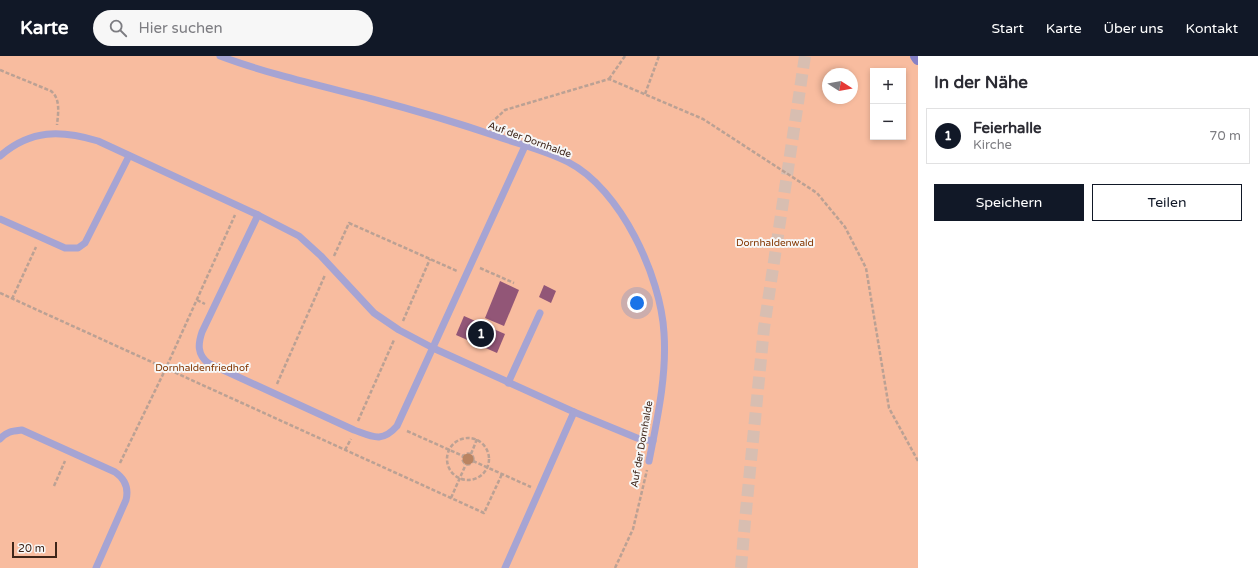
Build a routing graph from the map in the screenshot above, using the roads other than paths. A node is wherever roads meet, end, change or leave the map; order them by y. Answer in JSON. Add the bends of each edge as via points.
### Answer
{"nodes":[{"id":1,"x":220,"y":56,"type":"edge"},
{"id":2,"x":916,"y":56,"type":"edge"},
{"id":3,"x":918,"y":59,"type":"edge"},
{"id":4,"x":525,"y":146,"type":"junction"},
{"id":5,"x":0,"y":156,"type":"edge"},
{"id":6,"x":129,"y":156,"type":"junction"},
{"id":7,"x":258,"y":215,"type":"junction"},
{"id":8,"x":0,"y":219,"type":"edge"},
{"id":9,"x":540,"y":313,"type":"dead end"},
{"id":10,"x":433,"y":348,"type":"junction"},
{"id":11,"x":508,"y":383,"type":"junction"},
{"id":12,"x":574,"y":412,"type":"junction"},
{"id":13,"x":0,"y":439,"type":"edge"},
{"id":14,"x":653,"y":441,"type":"junction"},
{"id":15,"x":649,"y":461,"type":"road end"},
{"id":16,"x":96,"y":568,"type":"edge"},
{"id":17,"x":505,"y":568,"type":"edge"}],
"edges":[{"from":1,"to":4,"type":"lane","name":"Auf der Dornhalde","via":[[482,131]]},
{"from":2,"to":3,"type":"main road"},
{"from":4,"to":10,"type":"lane"},
{"from":4,"to":14,"type":"lane","name":"Auf der Dornhalde","via":[[569,162],[611,198],[629,225],[648,264],[661,305],[664,332],[664,365]]},
{"from":5,"to":6,"type":"lane","via":[[28,138],[57,133],[79,135]]},
{"from":6,"to":7,"type":"lane"},
{"from":6,"to":8,"type":"lane","via":[[85,243],[78,248],[65,248]]},
{"from":7,"to":10,"type":"lane","via":[[299,236],[374,313]]},
{"from":7,"to":10,"type":"lane","via":[[202,332],[199,351],[208,363],[354,430],[379,438],[387,436],[397,426]]},
{"from":9,"to":11,"type":"lane"},
{"from":10,"to":11,"type":"lane"},
{"from":11,"to":12,"type":"lane"},
{"from":12,"to":14,"type":"lane","via":[[637,438]]},
{"from":12,"to":17,"type":"lane"},
{"from":13,"to":16,"type":"lane","via":[[11,431],[22,430],[123,478],[128,494]]},
{"from":14,"to":15,"type":"lane","name":"Auf der Dornhalde"}]}
